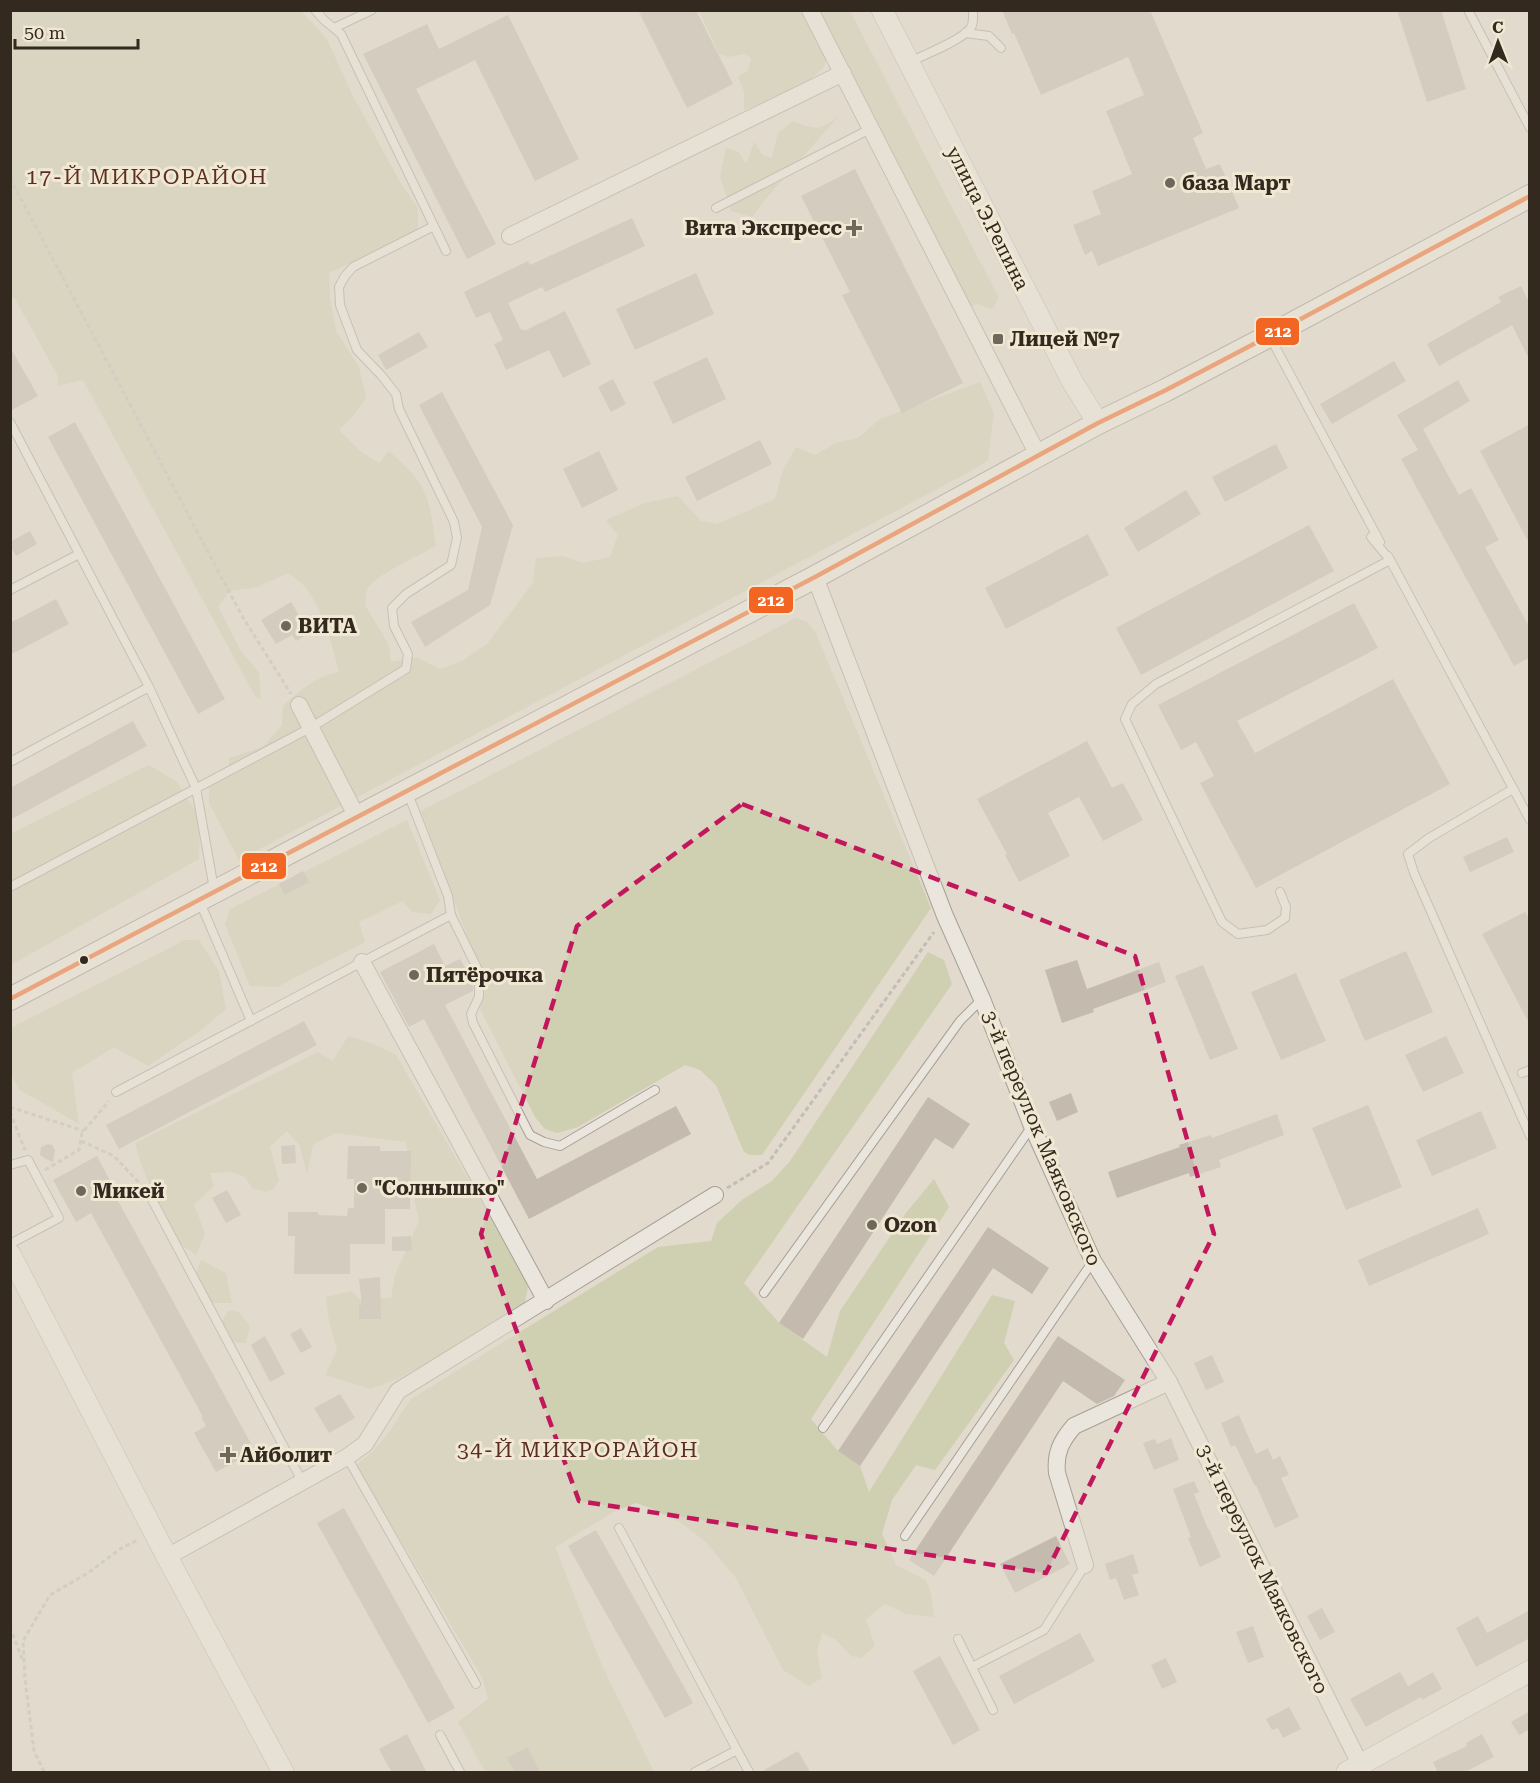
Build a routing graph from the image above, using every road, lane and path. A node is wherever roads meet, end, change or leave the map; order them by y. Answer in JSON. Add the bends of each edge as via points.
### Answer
{"nodes":[{"id":1,"x":315,"y":10,"type":"edge"},
{"id":2,"x":372,"y":10,"type":"edge"},
{"id":3,"x":810,"y":10,"type":"edge"},
{"id":4,"x":882,"y":10,"type":"edge"},
{"id":5,"x":973,"y":10,"type":"edge"},
{"id":6,"x":1468,"y":10,"type":"edge"},
{"id":7,"x":334,"y":28,"type":"junction"},
{"id":8,"x":965,"y":33,"type":"junction"},
{"id":9,"x":1001,"y":48,"type":"dead end"},
{"id":10,"x":909,"y":62,"type":"junction"},
{"id":11,"x":843,"y":74,"type":"junction"},
{"id":12,"x":1530,"y":128,"type":"edge"},
{"id":13,"x":870,"y":129,"type":"junction"},
{"id":14,"x":10,"y":178,"type":"edge"},
{"id":15,"x":1530,"y":196,"type":"edge"},
{"id":16,"x":716,"y":208,"type":"dead end"},
{"id":17,"x":434,"y":226,"type":"junction"},
{"id":18,"x":510,"y":236,"type":"dead end"},
{"id":19,"x":446,"y":251,"type":"dead end"},
{"id":20,"x":1269,"y":336,"type":"junction"},
{"id":21,"x":1098,"y":423,"type":"junction"},
{"id":22,"x":11,"y":425,"type":"edge"},
{"id":23,"x":1038,"y":455,"type":"junction"},
{"id":24,"x":1371,"y":537,"type":"dead end"},
{"id":25,"x":79,"y":554,"type":"junction"},
{"id":26,"x":1390,"y":560,"type":"junction"},
{"id":27,"x":815,"y":577,"type":"junction"},
{"id":28,"x":10,"y":591,"type":"edge"},
{"id":29,"x":149,"y":687,"type":"junction"},
{"id":30,"x":298,"y":705,"type":"joint"},
{"id":31,"x":310,"y":728,"type":"junction"},
{"id":32,"x":10,"y":762,"type":"edge"},
{"id":33,"x":196,"y":788,"type":"junction"},
{"id":34,"x":1513,"y":789,"type":"junction"},
{"id":35,"x":407,"y":791,"type":"junction"},
{"id":36,"x":357,"y":817,"type":"junction"},
{"id":37,"x":1530,"y":820,"type":"edge"},
{"id":38,"x":10,"y":887,"type":"edge"},
{"id":39,"x":1280,"y":892,"type":"dead end"},
{"id":40,"x":207,"y":896,"type":"junction"},
{"id":41,"x":451,"y":915,"type":"junction"},
{"id":42,"x":945,"y":916,"type":"junction"},
{"id":43,"x":362,"y":962,"type":"junction"},
{"id":44,"x":10,"y":999,"type":"edge"},
{"id":45,"x":982,"y":999,"type":"junction"},
{"id":46,"x":250,"y":1021,"type":"junction"},
{"id":47,"x":655,"y":1090,"type":"dead end"},
{"id":48,"x":116,"y":1092,"type":"joint"},
{"id":49,"x":10,"y":1107,"type":"edge"},
{"id":50,"x":10,"y":1112,"type":"edge"},
{"id":51,"x":1032,"y":1126,"type":"junction"},
{"id":52,"x":84,"y":1131,"type":"junction"},
{"id":53,"x":1530,"y":1136,"type":"edge"},
{"id":54,"x":81,"y":1141,"type":"junction"},
{"id":55,"x":28,"y":1160,"type":"junction"},
{"id":56,"x":10,"y":1165,"type":"edge"},
{"id":57,"x":38,"y":1175,"type":"junction"},
{"id":58,"x":149,"y":1194,"type":"joint"},
{"id":59,"x":715,"y":1195,"type":"joint"},
{"id":60,"x":10,"y":1244,"type":"edge"},
{"id":61,"x":10,"y":1254,"type":"edge"},
{"id":62,"x":1092,"y":1261,"type":"junction"},
{"id":63,"x":764,"y":1293,"type":"dead end"},
{"id":64,"x":546,"y":1301,"type":"junction"},
{"id":65,"x":1169,"y":1382,"type":"junction"},
{"id":66,"x":823,"y":1428,"type":"dead end"},
{"id":67,"x":347,"y":1457,"type":"junction"},
{"id":68,"x":302,"y":1481,"type":"junction"},
{"id":69,"x":619,"y":1528,"type":"dead end"},
{"id":70,"x":154,"y":1532,"type":"junction"},
{"id":71,"x":905,"y":1536,"type":"dead end"},
{"id":72,"x":167,"y":1557,"type":"junction"},
{"id":73,"x":1085,"y":1565,"type":"joint"},
{"id":74,"x":10,"y":1627,"type":"edge"},
{"id":75,"x":958,"y":1640,"type":"dead end"},
{"id":76,"x":24,"y":1664,"type":"junction"},
{"id":77,"x":972,"y":1667,"type":"junction"},
{"id":78,"x":1530,"y":1671,"type":"edge"},
{"id":79,"x":476,"y":1684,"type":"dead end"},
{"id":80,"x":993,"y":1710,"type":"dead end"},
{"id":81,"x":440,"y":1735,"type":"dead end"},
{"id":82,"x":737,"y":1750,"type":"junction"},
{"id":83,"x":1357,"y":1770,"type":"edge"},
{"id":84,"x":44,"y":1773,"type":"edge"},
{"id":85,"x":283,"y":1773,"type":"edge"},
{"id":86,"x":460,"y":1773,"type":"edge"},
{"id":87,"x":695,"y":1773,"type":"edge"},
{"id":88,"x":749,"y":1773,"type":"edge"}],
"edges":[{"from":1,"to":7,"type":"lane"},
{"from":2,"to":7,"type":"lane"},
{"from":3,"to":11,"type":"street"},
{"from":4,"to":10,"type":"street","name":"улица Э.Репина"},
{"from":5,"to":8,"type":"lane","via":[[974,21]]},
{"from":6,"to":12,"type":"lane"},
{"from":7,"to":17,"type":"lane","via":[[341,34]]},
{"from":8,"to":9,"type":"lane","via":[[989,36]]},
{"from":8,"to":10,"type":"lane"},
{"from":10,"to":21,"type":"street","name":"улица Э.Репина","via":[[1072,381]]},
{"from":11,"to":13,"type":"street"},
{"from":11,"to":18,"type":"street"},
{"from":13,"to":16,"type":"lane"},
{"from":13,"to":23,"type":"street"},
{"from":14,"to":30,"type":"path","via":[[242,616]]},
{"from":15,"to":20,"type":"main road"},
{"from":17,"to":19,"type":"lane"},
{"from":17,"to":31,"type":"lane","via":[[353,267],[339,288],[340,305],[357,350],[396,394],[399,408],[454,522],[457,538],[451,565],[406,594],[392,608],[394,626],[408,654],[406,669]]},
{"from":20,"to":21,"type":"main road"},
{"from":20,"to":26,"type":"lane"},
{"from":21,"to":23,"type":"main road"},
{"from":22,"to":25,"type":"lane"},
{"from":23,"to":27,"type":"main road"},
{"from":24,"to":26,"type":"lane"},
{"from":25,"to":28,"type":"lane"},
{"from":25,"to":29,"type":"lane"},
{"from":26,"to":34,"type":"lane"},
{"from":26,"to":39,"type":"lane","via":[[1156,684],[1131,704],[1125,719],[1222,922],[1238,934],[1267,930],[1285,918],[1286,907]]},
{"from":27,"to":35,"type":"main road"},
{"from":27,"to":42,"type":"street","name":"3-й переулок Маяковского"},
{"from":29,"to":32,"type":"lane"},
{"from":29,"to":33,"type":"lane"},
{"from":30,"to":31,"type":"street"},
{"from":31,"to":33,"type":"lane"},
{"from":31,"to":36,"type":"street"},
{"from":33,"to":38,"type":"lane"},
{"from":33,"to":40,"type":"lane"},
{"from":34,"to":37,"type":"lane"},
{"from":34,"to":53,"type":"lane","via":[[1408,854]]},
{"from":35,"to":36,"type":"main road"},
{"from":35,"to":41,"type":"lane","via":[[448,896]]},
{"from":36,"to":40,"type":"main road"},
{"from":40,"to":44,"type":"main road"},
{"from":40,"to":46,"type":"lane"},
{"from":41,"to":43,"type":"lane"},
{"from":41,"to":47,"type":"lane","via":[[479,972],[478,997],[471,1014],[473,1023],[531,1135],[560,1146]]},
{"from":42,"to":45,"type":"street","name":"3-й переулок Маяковского"},
{"from":42,"to":59,"type":"path","via":[[768,1163]]},
{"from":43,"to":46,"type":"lane"},
{"from":43,"to":64,"type":"street"},
{"from":45,"to":51,"type":"street","name":"3-й переулок Маяковского"},
{"from":45,"to":63,"type":"lane","via":[[960,1021]]},
{"from":46,"to":48,"type":"lane"},
{"from":48,"to":52,"type":"path"},
{"from":49,"to":52,"type":"path"},
{"from":50,"to":55,"type":"path"},
{"from":51,"to":62,"type":"street","name":"3-й переулок Маяковского"},
{"from":51,"to":66,"type":"lane"},
{"from":52,"to":54,"type":"path"},
{"from":54,"to":57,"type":"path","via":[[79,1150]]},
{"from":54,"to":58,"type":"path","via":[[114,1156]]},
{"from":55,"to":56,"type":"lane"},
{"from":55,"to":57,"type":"lane"},
{"from":57,"to":60,"type":"lane","via":[[59,1218]]},
{"from":58,"to":68,"type":"lane"},
{"from":59,"to":64,"type":"street"},
{"from":61,"to":70,"type":"street"},
{"from":62,"to":65,"type":"street","name":"3-й переулок Маяковского"},
{"from":62,"to":71,"type":"lane"},
{"from":64,"to":67,"type":"street","via":[[398,1391],[365,1444]]},
{"from":65,"to":73,"type":"street","via":[[1074,1426],[1059,1449],[1057,1473]]},
{"from":65,"to":83,"type":"street","name":"3-й переулок Маяковского"},
{"from":67,"to":68,"type":"street"},
{"from":67,"to":79,"type":"lane"},
{"from":68,"to":72,"type":"street"},
{"from":69,"to":82,"type":"lane"},
{"from":70,"to":72,"type":"street"},
{"from":70,"to":76,"type":"path","via":[[123,1547],[50,1595],[23,1641]]},
{"from":72,"to":85,"type":"street"},
{"from":73,"to":77,"type":"lane","via":[[1044,1630]]},
{"from":74,"to":76,"type":"path"},
{"from":75,"to":77,"type":"lane"},
{"from":76,"to":84,"type":"path","via":[[34,1752]]},
{"from":77,"to":80,"type":"lane"},
{"from":78,"to":83,"type":"street"},
{"from":81,"to":86,"type":"lane"},
{"from":82,"to":87,"type":"lane"},
{"from":82,"to":88,"type":"lane"}]}
